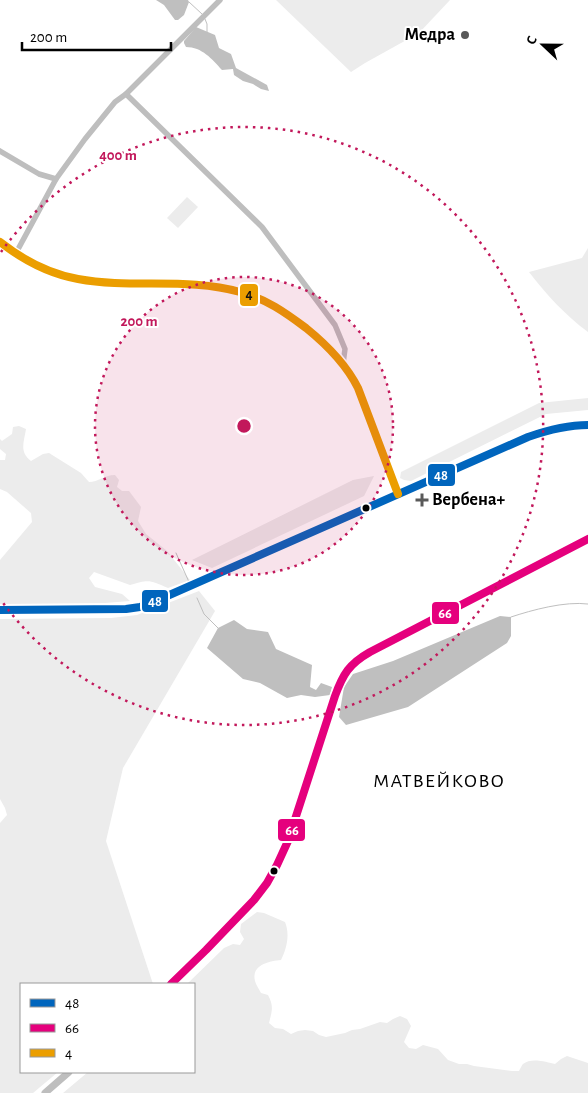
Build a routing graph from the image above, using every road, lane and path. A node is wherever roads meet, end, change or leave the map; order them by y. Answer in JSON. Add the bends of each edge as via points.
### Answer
{"nodes":[{"id":1,"x":220,"y":0,"type":"edge"},
{"id":2,"x":126,"y":94,"type":"junction"},
{"id":3,"x":0,"y":151,"type":"edge"},
{"id":4,"x":56,"y":179,"type":"junction"},
{"id":5,"x":0,"y":242,"type":"edge"},
{"id":6,"x":16,"y":254,"type":"junction"},
{"id":7,"x":344,"y":364,"type":"junction"},
{"id":8,"x":588,"y":425,"type":"edge"},
{"id":9,"x":398,"y":494,"type":"junction"},
{"id":10,"x":588,"y":539,"type":"edge"},
{"id":11,"x":0,"y":610,"type":"edge"},
{"id":12,"x":172,"y":983,"type":"edge"},
{"id":13,"x":68,"y":1073,"type":"edge"},
{"id":14,"x":45,"y":1093,"type":"edge"}],
"edges":[{"from":1,"to":2,"type":"street"},
{"from":2,"to":4,"type":"street","via":[[115,102]]},
{"from":2,"to":7,"type":"street","via":[[262,227],[335,325],[345,349]]},
{"from":3,"to":4,"type":"street","via":[[39,174]]},
{"from":4,"to":6,"type":"street"},
{"from":5,"to":6,"type":"main road"},
{"from":6,"to":7,"type":"main road","via":[[58,274],[79,279],[212,286],[260,298],[315,334]]},
{"from":7,"to":9,"type":"main road","via":[[358,388]]},
{"from":8,"to":9,"type":"main road","via":[[565,426],[538,434]]},
{"from":9,"to":11,"type":"main road","via":[[140,607]]},
{"from":10,"to":12,"type":"street","via":[[364,655],[351,666],[341,679],[288,841],[267,883]]},
{"from":13,"to":14,"type":"street"}]}
